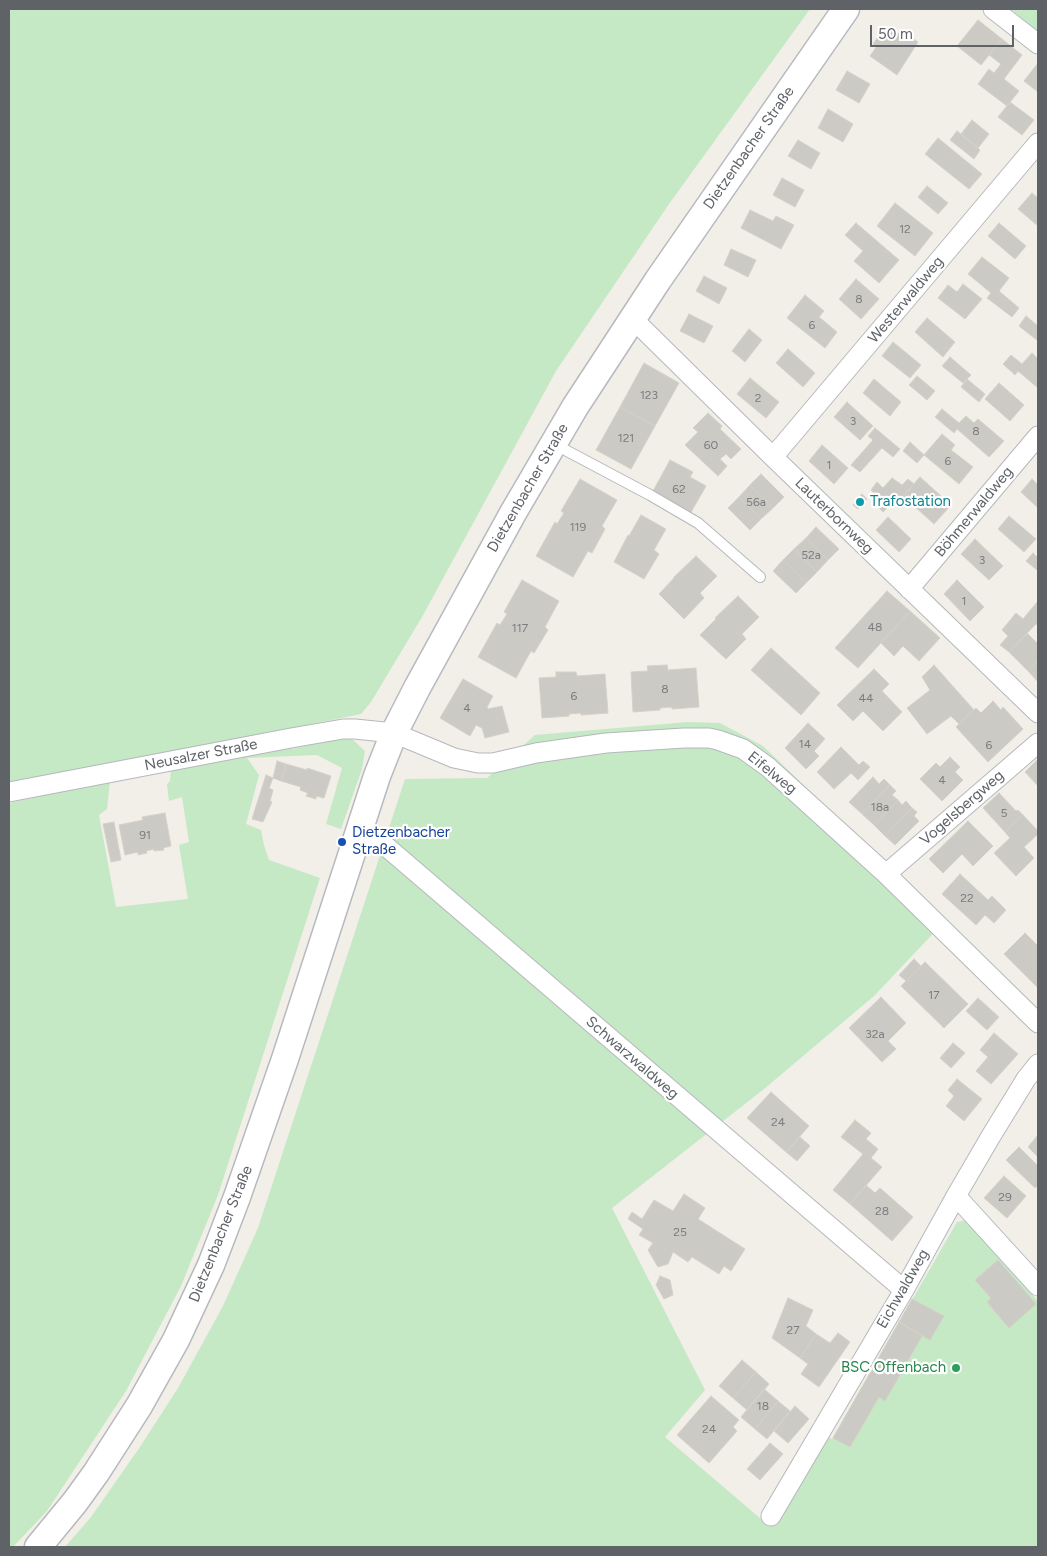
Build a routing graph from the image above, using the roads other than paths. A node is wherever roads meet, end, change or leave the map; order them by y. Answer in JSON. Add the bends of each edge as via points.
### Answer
{"nodes":[{"id":1,"x":846,"y":9,"type":"edge"},
{"id":2,"x":994,"y":9,"type":"edge"},
{"id":3,"x":1038,"y":44,"type":"edge"},
{"id":4,"x":1038,"y":143,"type":"edge"},
{"id":5,"x":632,"y":318,"type":"junction"},
{"id":6,"x":1038,"y":436,"type":"edge"},
{"id":7,"x":554,"y":444,"type":"junction"},
{"id":8,"x":773,"y":457,"type":"junction"},
{"id":9,"x":760,"y":577,"type":"dead end"},
{"id":10,"x":909,"y":588,"type":"junction"},
{"id":11,"x":1038,"y":713,"type":"edge"},
{"id":12,"x":394,"y":733,"type":"junction"},
{"id":13,"x":1038,"y":743,"type":"edge"},
{"id":14,"x":9,"y":792,"type":"edge"},
{"id":15,"x":361,"y":825,"type":"junction"},
{"id":16,"x":886,"y":874,"type":"junction"},
{"id":17,"x":1038,"y":1024,"type":"edge"},
{"id":18,"x":1038,"y":1064,"type":"edge"},
{"id":19,"x":956,"y":1196,"type":"junction"},
{"id":20,"x":1038,"y":1286,"type":"edge"},
{"id":21,"x":904,"y":1290,"type":"junction"},
{"id":22,"x":771,"y":1516,"type":"dead end"},
{"id":23,"x":38,"y":1547,"type":"edge"}],
"edges":[{"from":1,"to":5,"type":"main road","name":"Dietzenbacher Straße"},
{"from":2,"to":3,"type":"street"},
{"from":4,"to":8,"type":"street","name":"Westerwaldweg"},
{"from":5,"to":7,"type":"main road","name":"Dietzenbacher Straße"},
{"from":5,"to":8,"type":"street","name":"Lauterbornweg"},
{"from":6,"to":10,"type":"street","name":"Böhmerwaldweg"},
{"from":7,"to":9,"type":"lane","via":[[698,523]]},
{"from":7,"to":12,"type":"main road","name":"Dietzenbacher Straße","via":[[449,628]]},
{"from":8,"to":10,"type":"street","name":"Lauterbornweg"},
{"from":10,"to":11,"type":"street","name":"Lauterbornweg"},
{"from":12,"to":14,"type":"street","name":"Neusalzer Straße","via":[[355,729],[328,731]]},
{"from":12,"to":15,"type":"main road","name":"Dietzenbacher Straße"},
{"from":12,"to":16,"type":"street","name":"Eifelweg","via":[[454,758],[478,763],[614,742],[708,738],[729,743],[768,767]]},
{"from":13,"to":16,"type":"street","name":"Vogelsbergweg"},
{"from":15,"to":21,"type":"street","name":"Schwarzwaldweg"},
{"from":15,"to":23,"type":"main road","name":"Dietzenbacher Straße","via":[[282,1068],[211,1265],[176,1340],[139,1406],[96,1473]]},
{"from":16,"to":17,"type":"street","name":"Eifelweg"},
{"from":18,"to":19,"type":"street","name":"Eichwaldweg"},
{"from":19,"to":20,"type":"street"},
{"from":19,"to":21,"type":"street","name":"Eichwaldweg"},
{"from":21,"to":22,"type":"street","name":"Eichwaldweg"}]}
